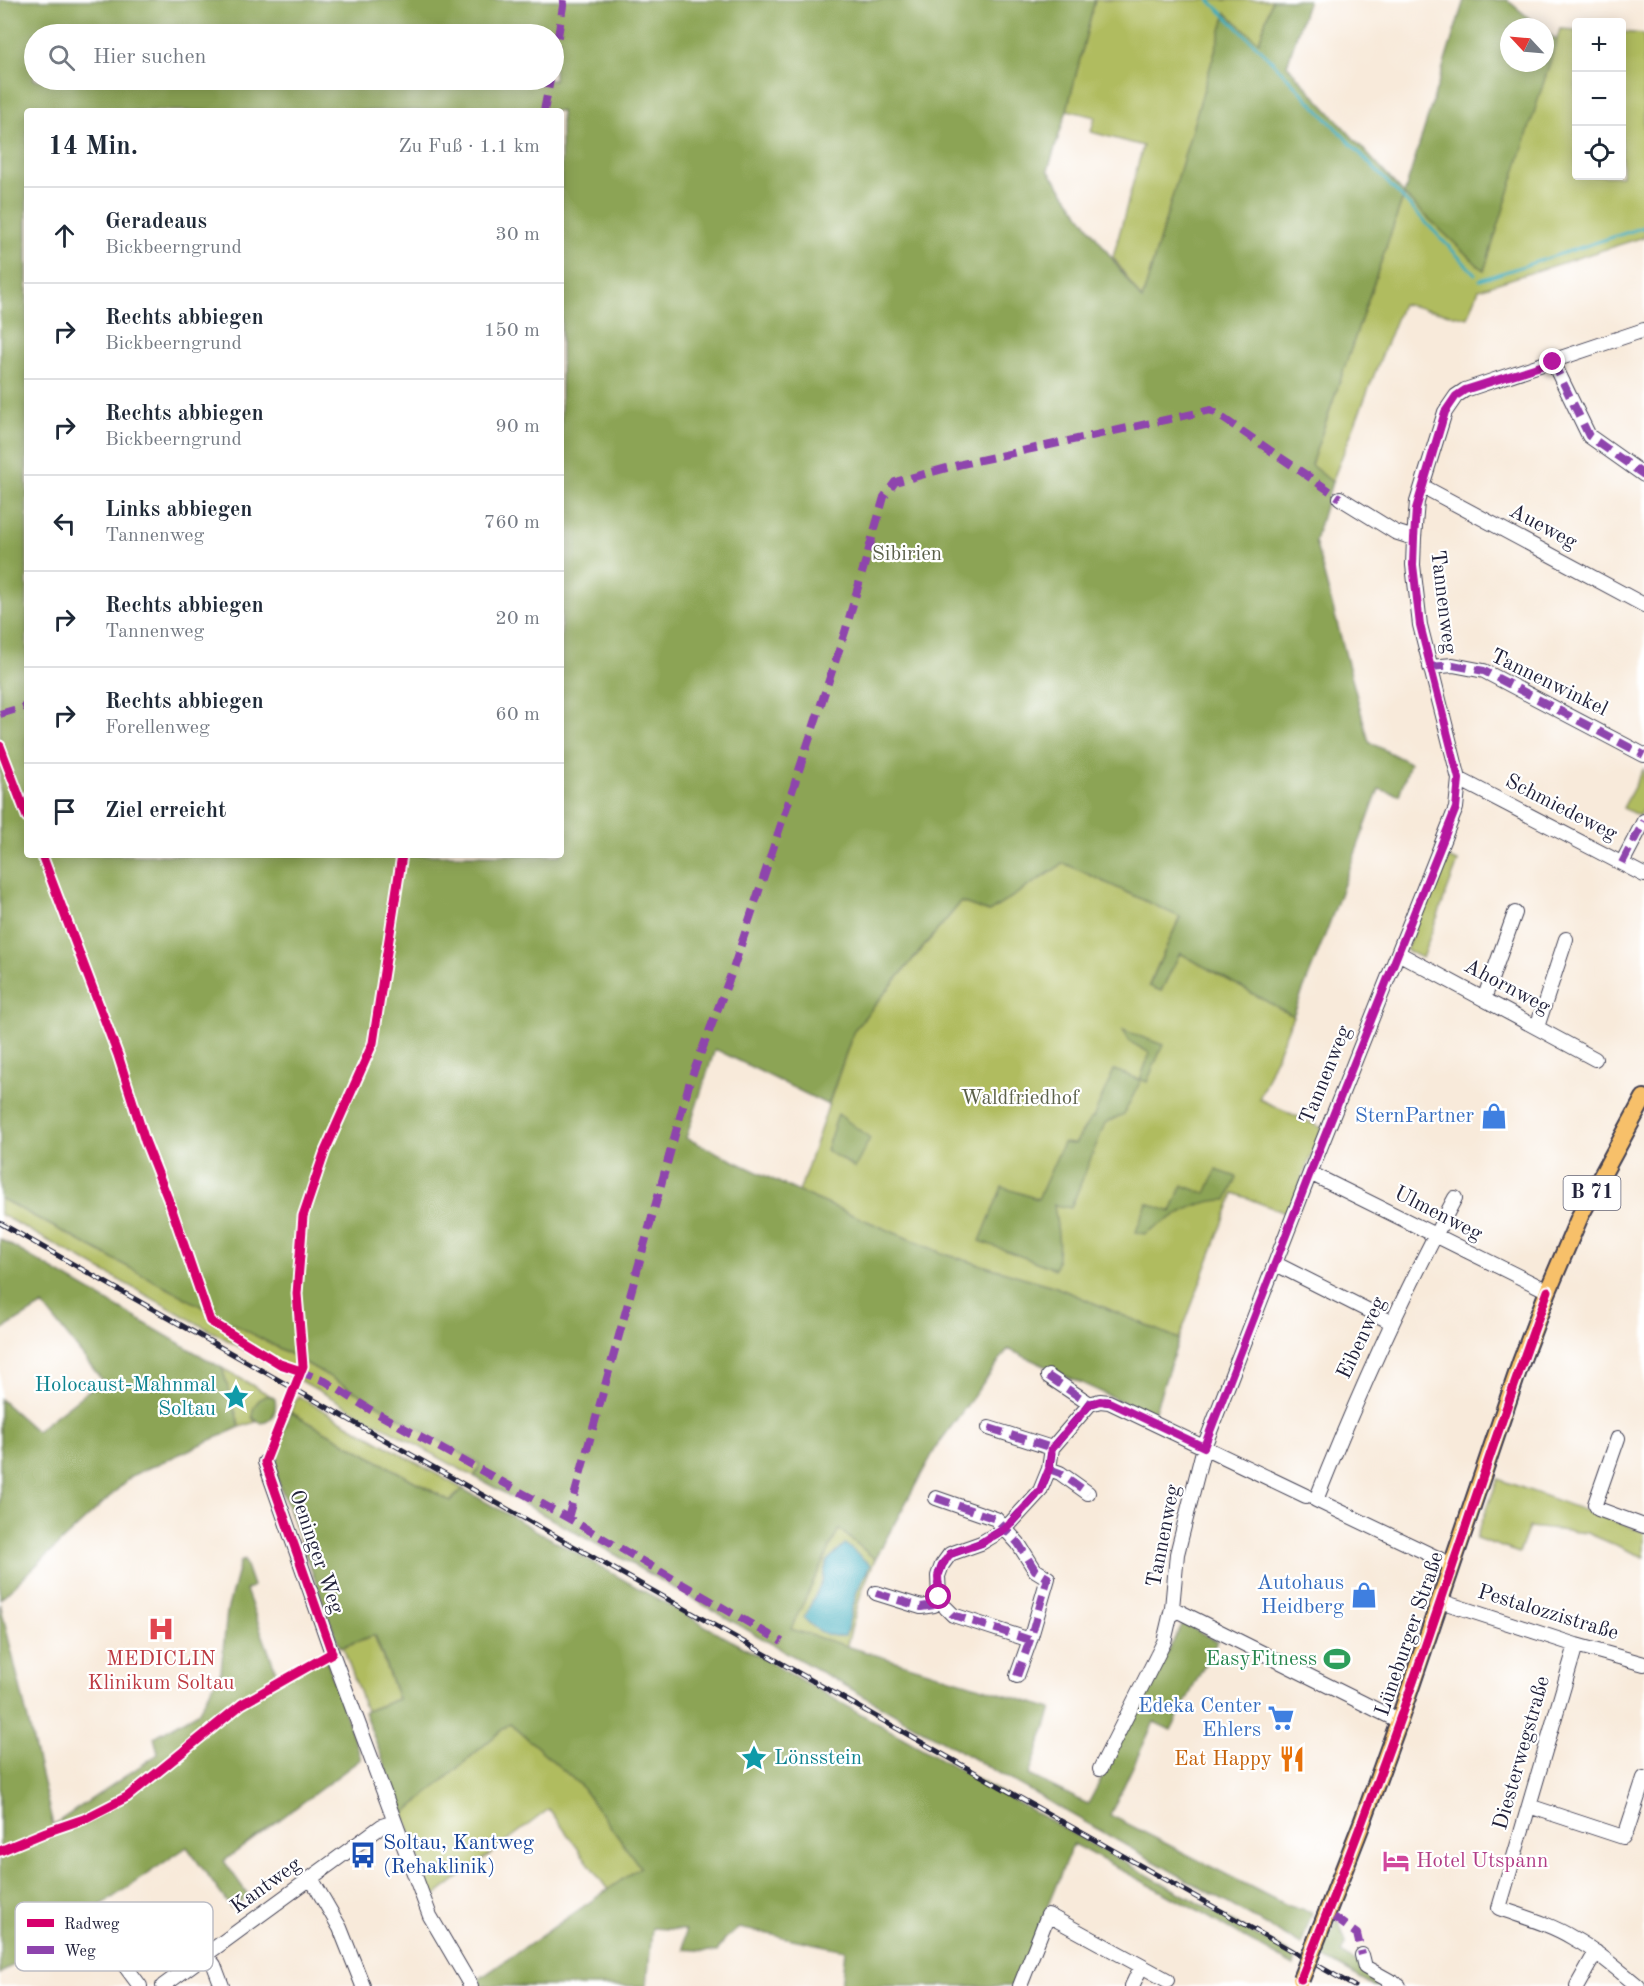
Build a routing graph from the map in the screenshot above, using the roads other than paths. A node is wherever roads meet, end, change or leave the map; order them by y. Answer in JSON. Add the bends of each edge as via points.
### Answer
{"nodes":[{"id":1,"x":1644,"y":330,"type":"edge"},
{"id":2,"x":1553,"y":362,"type":"junction"},
{"id":3,"x":1644,"y":475,"type":"edge"},
{"id":4,"x":1422,"y":486,"type":"junction"},
{"id":5,"x":1340,"y":498,"type":"dead end"},
{"id":6,"x":1414,"y":538,"type":"junction"},
{"id":7,"x":1644,"y":605,"type":"edge"},
{"id":8,"x":1430,"y":667,"type":"junction"},
{"id":9,"x":1644,"y":755,"type":"edge"},
{"id":10,"x":1459,"y":779,"type":"junction"},
{"id":11,"x":1644,"y":821,"type":"edge"},
{"id":12,"x":1622,"y":863,"type":"junction"},
{"id":13,"x":1644,"y":875,"type":"edge"},
{"id":14,"x":1515,"y":913,"type":"dead end"},
{"id":15,"x":1566,"y":939,"type":"dead end"},
{"id":16,"x":1398,"y":953,"type":"junction"},
{"id":17,"x":1484,"y":999,"type":"junction"},
{"id":18,"x":1537,"y":1027,"type":"junction"},
{"id":19,"x":1595,"y":1059,"type":"dead end"},
{"id":20,"x":1644,"y":1098,"type":"edge"},
{"id":21,"x":1310,"y":1173,"type":"junction"},
{"id":22,"x":1455,"y":1198,"type":"dead end"},
{"id":23,"x":1434,"y":1235,"type":"junction"},
{"id":24,"x":1276,"y":1264,"type":"junction"},
{"id":25,"x":1548,"y":1292,"type":"junction"},
{"id":26,"x":1391,"y":1322,"type":"junction"},
{"id":27,"x":1048,"y":1376,"type":"dead end"},
{"id":28,"x":1090,"y":1404,"type":"junction"},
{"id":29,"x":989,"y":1428,"type":"dead end"},
{"id":30,"x":1618,"y":1438,"type":"dead end"},
{"id":31,"x":1204,"y":1447,"type":"junction"},
{"id":32,"x":1052,"y":1448,"type":"junction"},
{"id":33,"x":265,"y":1462,"type":"dead end"},
{"id":34,"x":1049,"y":1469,"type":"junction"},
{"id":35,"x":1088,"y":1493,"type":"dead end"},
{"id":36,"x":936,"y":1498,"type":"dead end"},
{"id":37,"x":1311,"y":1498,"type":"junction"},
{"id":38,"x":1644,"y":1526,"type":"edge"},
{"id":39,"x":1006,"y":1528,"type":"junction"},
{"id":40,"x":1452,"y":1565,"type":"junction"},
{"id":41,"x":876,"y":1593,"type":"dead end"},
{"id":42,"x":1440,"y":1601,"type":"junction"},
{"id":43,"x":940,"y":1603,"type":"junction"},
{"id":44,"x":1172,"y":1608,"type":"junction"},
{"id":45,"x":1030,"y":1640,"type":"junction"},
{"id":46,"x":1576,"y":1645,"type":"junction"},
{"id":47,"x":1644,"y":1664,"type":"edge"},
{"id":48,"x":1017,"y":1676,"type":"dead end"},
{"id":49,"x":1399,"y":1721,"type":"junction"},
{"id":50,"x":1100,"y":1769,"type":"dead end"},
{"id":51,"x":1644,"y":1778,"type":"edge"},
{"id":52,"x":1529,"y":1806,"type":"junction"},
{"id":53,"x":394,"y":1822,"type":"junction"},
{"id":54,"x":311,"y":1878,"type":"junction"},
{"id":55,"x":213,"y":1950,"type":"edge"},
{"id":56,"x":1596,"y":1952,"type":"junction"},
{"id":57,"x":1362,"y":1955,"type":"dead end"},
{"id":58,"x":213,"y":1964,"type":"edge"},
{"id":59,"x":1141,"y":1967,"type":"junction"},
{"id":60,"x":129,"y":1971,"type":"edge"},
{"id":61,"x":184,"y":1971,"type":"edge"},
{"id":62,"x":1167,"y":1980,"type":"dead end"},
{"id":63,"x":1300,"y":1983,"type":"edge"},
{"id":64,"x":140,"y":1986,"type":"edge"},
{"id":65,"x":163,"y":1986,"type":"edge"},
{"id":66,"x":222,"y":1986,"type":"edge"},
{"id":67,"x":363,"y":1986,"type":"edge"},
{"id":68,"x":471,"y":1986,"type":"edge"},
{"id":69,"x":1020,"y":1986,"type":"edge"},
{"id":70,"x":1132,"y":1986,"type":"edge"},
{"id":71,"x":1399,"y":1986,"type":"edge"},
{"id":72,"x":1577,"y":1986,"type":"edge"},
{"id":73,"x":1638,"y":1986,"type":"edge"}],
"edges":[{"from":1,"to":2,"type":"street"},
{"from":2,"to":3,"type":"street","via":[[1590,436]]},
{"from":2,"to":4,"type":"street","name":"Tannenweg","via":[[1456,396],[1445,412]]},
{"from":4,"to":6,"type":"street","name":"Tannenweg"},
{"from":4,"to":7,"type":"street","name":"Aueweg"},
{"from":5,"to":6,"type":"street","via":[[1395,532]]},
{"from":6,"to":8,"type":"street","name":"Tannenweg","via":[[1418,609]]},
{"from":8,"to":9,"type":"street","name":"Tannenwinkel","via":[[1453,665],[1484,671]]},
{"from":8,"to":10,"type":"street","name":"Tannenweg"},
{"from":10,"to":12,"type":"street","name":"Schmiedeweg"},
{"from":10,"to":16,"type":"street","name":"Tannenweg","via":[[1456,808]]},
{"from":11,"to":12,"type":"street"},
{"from":12,"to":13,"type":"street","name":"Schmiedeweg"},
{"from":14,"to":17,"type":"street"},
{"from":15,"to":18,"type":"street"},
{"from":16,"to":17,"type":"street","name":"Ahornweg"},
{"from":16,"to":21,"type":"street","name":"Tannenweg"},
{"from":17,"to":18,"type":"street","name":"Ahornweg"},
{"from":18,"to":19,"type":"street","name":"Ahornweg"},
{"from":20,"to":25,"type":"main road","name":"Lüneburger Straße","number":"B 71","via":[[1580,1216]]},
{"from":21,"to":23,"type":"street","name":"Ulmenweg"},
{"from":21,"to":24,"type":"street","name":"Tannenweg"},
{"from":22,"to":23,"type":"street","name":"Eibenweg"},
{"from":23,"to":25,"type":"street","name":"Ulmenweg"},
{"from":23,"to":26,"type":"street","name":"Eibenweg"},
{"from":24,"to":26,"type":"street"},
{"from":24,"to":31,"type":"street","name":"Tannenweg"},
{"from":25,"to":40,"type":"main road","name":"Lüneburger Straße","number":"B 71"},
{"from":26,"to":37,"type":"street","name":"Eibenweg"},
{"from":27,"to":28,"type":"street"},
{"from":28,"to":31,"type":"street","via":[[1109,1402]]},
{"from":28,"to":32,"type":"street"},
{"from":29,"to":32,"type":"street"},
{"from":30,"to":38,"type":"street","via":[[1595,1504],[1598,1509]]},
{"from":31,"to":37,"type":"street"},
{"from":31,"to":44,"type":"street","name":"Tannenweg","via":[[1177,1554]]},
{"from":32,"to":34,"type":"street"},
{"from":33,"to":53,"type":"street","name":"Oeninger Weg"},
{"from":34,"to":35,"type":"street"},
{"from":34,"to":39,"type":"street","via":[[1040,1491]]},
{"from":36,"to":39,"type":"street","via":[[996,1519]]},
{"from":37,"to":40,"type":"street"},
{"from":39,"to":43,"type":"street","via":[[981,1543],[950,1554],[938,1576]]},
{"from":39,"to":45,"type":"street","via":[[1035,1570],[1048,1578]]},
{"from":40,"to":42,"type":"main road","name":"Lüneburger Straße","number":"B 71"},
{"from":41,"to":43,"type":"street","via":[[921,1607]]},
{"from":42,"to":46,"type":"street","name":"Pestalozzistraße"},
{"from":42,"to":49,"type":"main road","name":"Lüneburger Straße","number":"B 71"},
{"from":43,"to":45,"type":"street","via":[[953,1615]]},
{"from":44,"to":49,"type":"street"},
{"from":44,"to":50,"type":"street","name":"Tannenweg","via":[[1164,1642]]},
{"from":45,"to":48,"type":"street"},
{"from":46,"to":47,"type":"street","name":"Pestalozzistraße"},
{"from":46,"to":52,"type":"street","name":"Diesterwegstraße"},
{"from":49,"to":63,"type":"main road","name":"Lüneburger Straße","number":"B 71","bridge":true},
{"from":51,"to":52,"type":"street","via":[[1623,1837]]},
{"from":52,"to":56,"type":"street","name":"Diesterwegstraße","via":[[1499,1908],[1547,1925]]},
{"from":53,"to":54,"type":"street","name":"Kantweg","via":[[382,1826]]},
{"from":53,"to":68,"type":"street","name":"Oeninger Weg","via":[[430,1916]]},
{"from":54,"to":55,"type":"street","name":"Kantweg"},
{"from":54,"to":67,"type":"street","via":[[340,1928]]},
{"from":56,"to":72,"type":"street"},
{"from":56,"to":73,"type":"street"},
{"from":57,"to":71,"type":"street","via":[[1365,1966]]},
{"from":58,"to":66,"type":"street"},
{"from":59,"to":62,"type":"street"},
{"from":59,"to":69,"type":"street","via":[[1048,1915]]},
{"from":59,"to":70,"type":"street"},
{"from":60,"to":64,"type":"street"},
{"from":61,"to":65,"type":"street","name":"Kantweg"}]}
